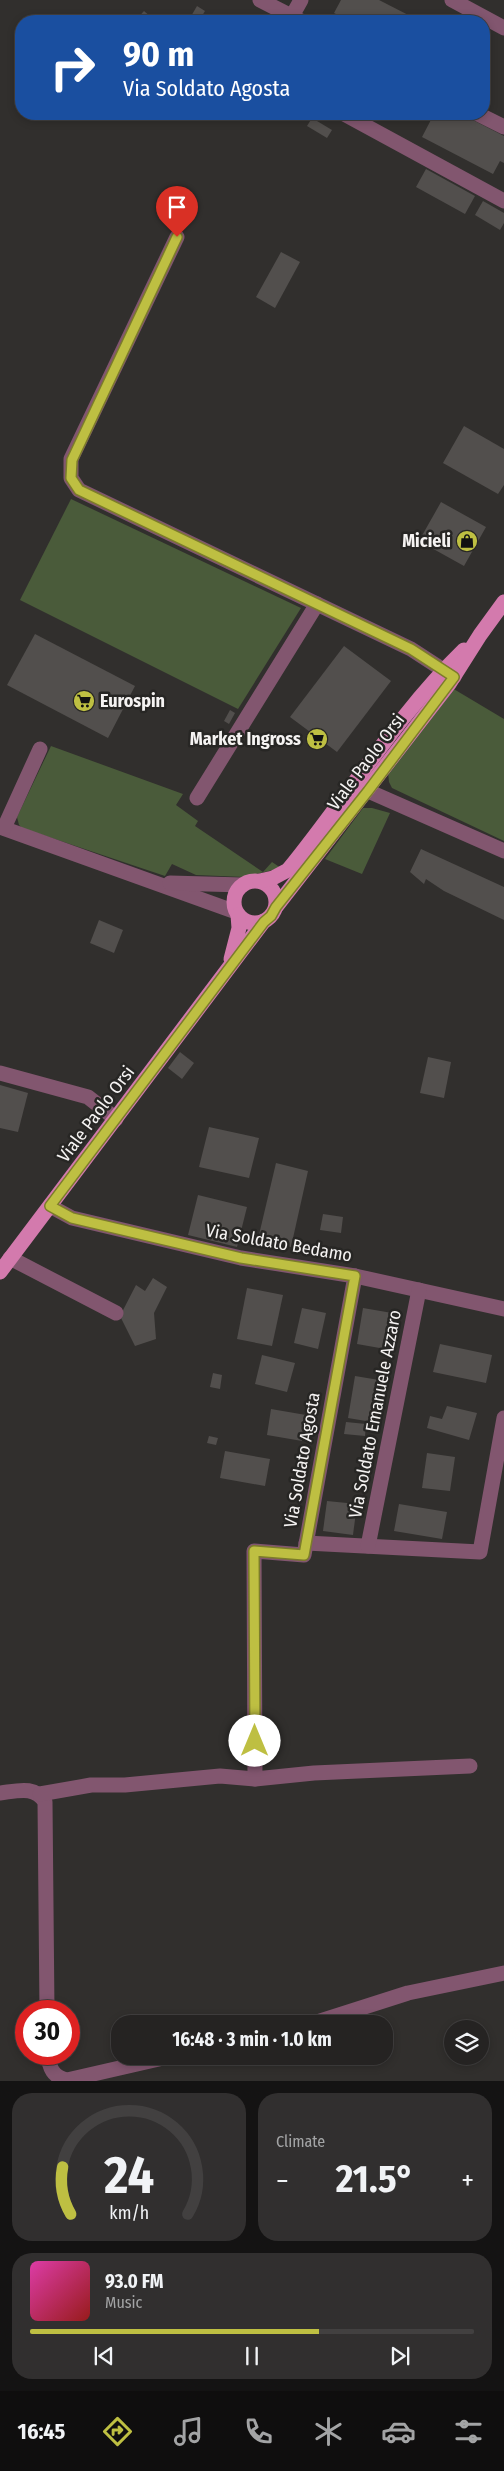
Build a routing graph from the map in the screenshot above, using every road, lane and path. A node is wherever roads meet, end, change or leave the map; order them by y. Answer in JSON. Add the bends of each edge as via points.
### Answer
{"nodes":[{"id":1,"x":260,"y":0,"type":"edge"},
{"id":2,"x":301,"y":0,"type":"edge"},
{"id":3,"x":452,"y":0,"type":"edge"},
{"id":4,"x":289,"y":15,"type":"edge"},
{"id":5,"x":298,"y":15,"type":"edge"},
{"id":6,"x":480,"y":15,"type":"edge"},
{"id":7,"x":490,"y":20,"type":"edge"},
{"id":8,"x":504,"y":28,"type":"edge"},
{"id":9,"x":355,"y":120,"type":"edge"},
{"id":10,"x":490,"y":120,"type":"edge"},
{"id":11,"x":504,"y":127,"type":"edge"},
{"id":12,"x":504,"y":200,"type":"edge"},
{"id":13,"x":177,"y":237,"type":"dead end"},
{"id":14,"x":504,"y":602,"type":"edge"},
{"id":15,"x":317,"y":604,"type":"junction"},
{"id":16,"x":449,"y":673,"type":"junction"},
{"id":17,"x":402,"y":721,"type":"junction"},
{"id":18,"x":40,"y":750,"type":"dead end"},
{"id":19,"x":368,"y":791,"type":"junction"},
{"id":20,"x":197,"y":798,"type":"dead end"},
{"id":21,"x":2,"y":828,"type":"edge"},
{"id":22,"x":504,"y":851,"type":"edge"},
{"id":23,"x":301,"y":853,"type":"junction"},
{"id":24,"x":260,"y":881,"type":"junction"},
{"id":25,"x":161,"y":883,"type":"junction"},
{"id":26,"x":243,"y":885,"type":"junction"},
{"id":27,"x":276,"y":907,"type":"junction"},
{"id":28,"x":237,"y":913,"type":"junction"},
{"id":29,"x":264,"y":922,"type":"junction"},
{"id":30,"x":222,"y":978,"type":"junction"},
{"id":31,"x":0,"y":1073,"type":"edge"},
{"id":32,"x":116,"y":1119,"type":"junction"},
{"id":33,"x":50,"y":1206,"type":"junction"},
{"id":34,"x":10,"y":1258,"type":"junction"},
{"id":35,"x":0,"y":1272,"type":"edge"},
{"id":36,"x":355,"y":1276,"type":"junction"},
{"id":37,"x":419,"y":1290,"type":"junction"},
{"id":38,"x":504,"y":1309,"type":"edge"},
{"id":39,"x":116,"y":1313,"type":"dead end"},
{"id":40,"x":504,"y":1418,"type":"edge"},
{"id":41,"x":306,"y":1543,"type":"junction"},
{"id":42,"x":368,"y":1546,"type":"junction"},
{"id":43,"x":470,"y":1766,"type":"dead end"},
{"id":44,"x":255,"y":1779,"type":"junction"},
{"id":45,"x":0,"y":1793,"type":"edge"},
{"id":46,"x":40,"y":1794,"type":"junction"},
{"id":47,"x":504,"y":1974,"type":"edge"},
{"id":48,"x":47,"y":2000,"type":"edge"},
{"id":49,"x":339,"y":2015,"type":"edge"},
{"id":50,"x":133,"y":2065,"type":"edge"},
{"id":51,"x":53,"y":2077,"type":"edge"}],
"edges":[{"from":1,"to":4,"type":"street"},
{"from":2,"to":5,"type":"street"},
{"from":3,"to":6,"type":"street"},
{"from":7,"to":8,"type":"street"},
{"from":9,"to":12,"type":"street"},
{"from":10,"to":11,"type":"street"},
{"from":13,"to":15,"type":"street","via":[[72,460],[71,478],[79,490]]},
{"from":14,"to":16,"type":"main road","name":"Viale Paolo Orsi"},
{"from":15,"to":16,"type":"street","via":[[411,649]]},
{"from":15,"to":20,"type":"street"},
{"from":16,"to":17,"type":"main road","name":"Viale Paolo Orsi"},
{"from":16,"to":19,"type":"main road","name":"Viale Paolo Orsi"},
{"from":17,"to":19,"type":"street","via":[[392,744],[368,774]]},
{"from":17,"to":23,"type":"main road","name":"Viale Paolo Orsi"},
{"from":18,"to":21,"type":"street"},
{"from":19,"to":22,"type":"street"},
{"from":19,"to":23,"type":"street","via":[[357,794],[325,833]]},
{"from":19,"to":27,"type":"main road","name":"Viale Paolo Orsi"},
{"from":21,"to":25,"type":"street"},
{"from":23,"to":24,"type":"main road","name":"Viale Paolo Orsi","via":[[283,874]]},
{"from":24,"to":26,"type":"main road"},
{"from":24,"to":27,"type":"main road","via":[[273,891]]},
{"from":25,"to":26,"type":"street"},
{"from":25,"to":28,"type":"street"},
{"from":26,"to":28,"type":"main road","via":[[234,897]]},
{"from":27,"to":29,"type":"main road"},
{"from":28,"to":29,"type":"main road","via":[[250,923]]},
{"from":28,"to":30,"type":"main road","via":[[237,942]]},
{"from":29,"to":30,"type":"main road"},
{"from":30,"to":32,"type":"main road","name":"Viale Paolo Orsi"},
{"from":31,"to":32,"type":"street","via":[[88,1097]]},
{"from":32,"to":33,"type":"main road","name":"Viale Paolo Orsi"},
{"from":33,"to":34,"type":"main road","name":"Viale Paolo Orsi"},
{"from":33,"to":36,"type":"street","name":"Via Soldato Bedamo","via":[[72,1218],[241,1258]]},
{"from":34,"to":35,"type":"main road","name":"Viale Paolo Orsi"},
{"from":34,"to":39,"type":"street"},
{"from":36,"to":37,"type":"street","name":"Via Soldato Bedamo"},
{"from":36,"to":41,"type":"street","name":"Via Soldato Agosta"},
{"from":37,"to":38,"type":"street","name":"Via Soldato Bedamo"},
{"from":37,"to":42,"type":"street","name":"Via Soldato Emanuele Azzaro"},
{"from":40,"to":42,"type":"street","via":[[480,1552]]},
{"from":41,"to":42,"type":"street"},
{"from":41,"to":44,"type":"street","name":"Via Soldato Agosta","via":[[304,1555],[254,1551]]},
{"from":43,"to":44,"type":"street"},
{"from":44,"to":46,"type":"street","via":[[220,1776],[91,1785]]},
{"from":45,"to":46,"type":"street","via":[[34,1790]]},
{"from":46,"to":48,"type":"street","via":[[47,1812]]},
{"from":47,"to":49,"type":"street","via":[[408,1993]]},
{"from":50,"to":51,"type":"street","via":[[67,2080]]}]}
